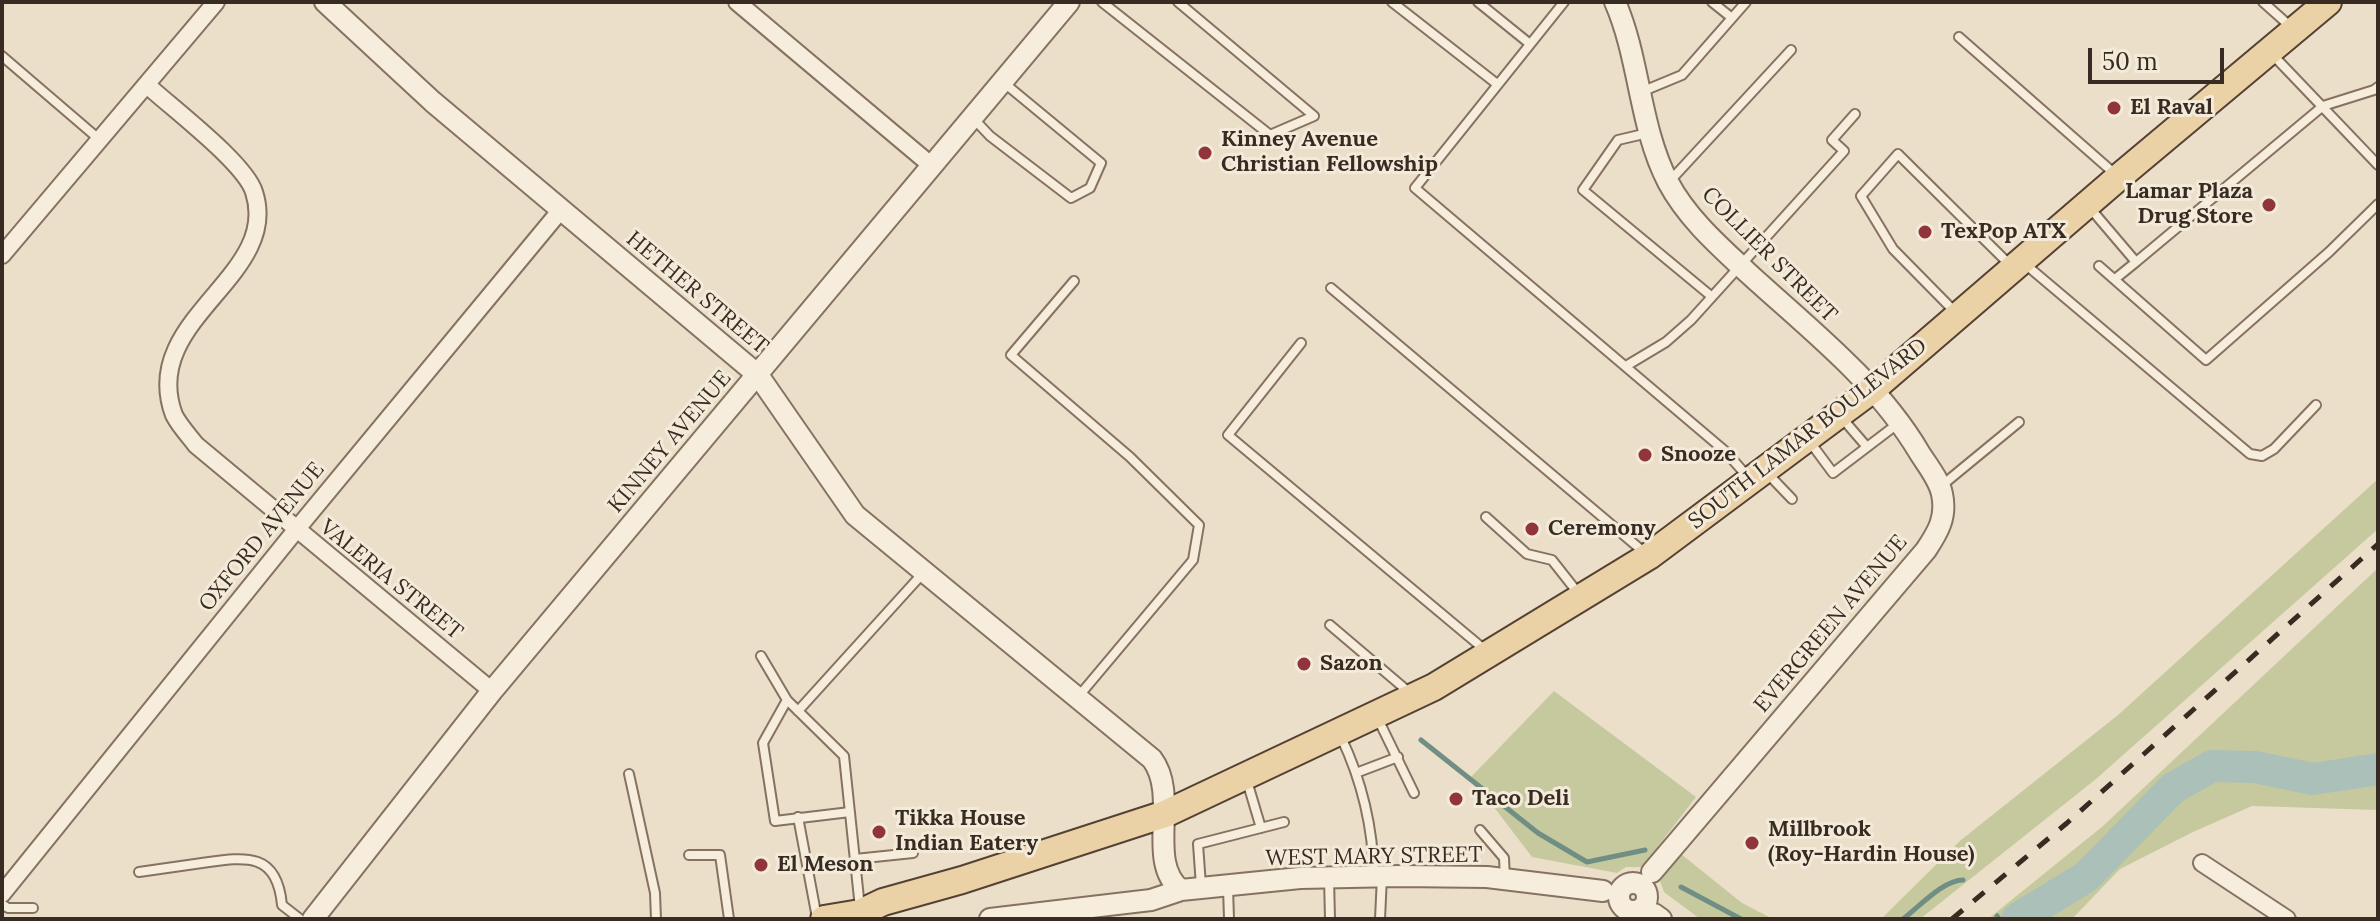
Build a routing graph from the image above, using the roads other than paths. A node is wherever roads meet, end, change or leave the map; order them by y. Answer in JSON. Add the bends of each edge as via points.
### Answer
{"nodes":[{"id":1,"x":216,"y":2,"type":"edge"},
{"id":2,"x":325,"y":2,"type":"edge"},
{"id":3,"x":737,"y":2,"type":"edge"},
{"id":4,"x":1069,"y":2,"type":"edge"},
{"id":5,"x":1102,"y":2,"type":"edge"},
{"id":6,"x":1178,"y":2,"type":"edge"},
{"id":7,"x":1392,"y":2,"type":"edge"},
{"id":8,"x":1478,"y":2,"type":"edge"},
{"id":9,"x":1564,"y":2,"type":"edge"},
{"id":10,"x":1615,"y":2,"type":"edge"},
{"id":11,"x":1712,"y":2,"type":"edge"},
{"id":12,"x":1746,"y":2,"type":"edge"},
{"id":13,"x":2263,"y":2,"type":"edge"},
{"id":14,"x":2328,"y":2,"type":"edge"},
{"id":15,"x":1732,"y":18,"type":"junction"},
{"id":16,"x":2294,"y":30,"type":"junction"},
{"id":17,"x":1959,"y":37,"type":"dead end"},
{"id":18,"x":1530,"y":44,"type":"junction"},
{"id":19,"x":1791,"y":50,"type":"dead end"},
{"id":20,"x":2269,"y":51,"type":"junction"},
{"id":21,"x":2,"y":56,"type":"edge"},
{"id":22,"x":1003,"y":81,"type":"junction"},
{"id":23,"x":1497,"y":84,"type":"junction"},
{"id":24,"x":147,"y":85,"type":"junction"},
{"id":25,"x":2377,"y":90,"type":"edge"},
{"id":26,"x":1640,"y":92,"type":"junction"},
{"id":27,"x":2323,"y":106,"type":"junction"},
{"id":28,"x":1855,"y":114,"type":"dead end"},
{"id":29,"x":972,"y":118,"type":"junction"},
{"id":30,"x":1650,"y":133,"type":"junction"},
{"id":31,"x":101,"y":140,"type":"junction"},
{"id":32,"x":2378,"y":165,"type":"edge"},
{"id":33,"x":932,"y":166,"type":"junction"},
{"id":34,"x":2119,"y":177,"type":"junction"},
{"id":35,"x":1668,"y":182,"type":"junction"},
{"id":36,"x":2378,"y":204,"type":"edge"},
{"id":37,"x":2087,"y":205,"type":"junction"},
{"id":38,"x":560,"y":211,"type":"junction"},
{"id":39,"x":2,"y":255,"type":"edge"},
{"id":40,"x":2136,"y":262,"type":"junction"},
{"id":41,"x":2017,"y":264,"type":"junction"},
{"id":42,"x":1740,"y":266,"type":"junction"},
{"id":43,"x":2099,"y":266,"type":"dead end"},
{"id":44,"x":2115,"y":279,"type":"junction"},
{"id":45,"x":1074,"y":281,"type":"dead end"},
{"id":46,"x":1331,"y":288,"type":"dead end"},
{"id":47,"x":1711,"y":296,"type":"junction"},
{"id":48,"x":1959,"y":315,"type":"junction"},
{"id":49,"x":1301,"y":343,"type":"dead end"},
{"id":50,"x":1626,"y":366,"type":"junction"},
{"id":51,"x":758,"y":375,"type":"junction"},
{"id":52,"x":1873,"y":389,"type":"junction"},
{"id":53,"x":2316,"y":405,"type":"dead end"},
{"id":54,"x":1839,"y":415,"type":"junction"},
{"id":55,"x":1901,"y":421,"type":"junction"},
{"id":56,"x":2019,"y":422,"type":"dead end"},
{"id":57,"x":1807,"y":438,"type":"junction"},
{"id":58,"x":1867,"y":447,"type":"junction"},
{"id":59,"x":1758,"y":476,"type":"junction"},
{"id":60,"x":1940,"y":487,"type":"junction"},
{"id":61,"x":1792,"y":499,"type":"dead end"},
{"id":62,"x":1486,"y":517,"type":"dead end"},
{"id":63,"x":296,"y":530,"type":"junction"},
{"id":64,"x":1649,"y":556,"type":"junction"},
{"id":65,"x":924,"y":572,"type":"junction"},
{"id":66,"x":1581,"y":597,"type":"junction"},
{"id":67,"x":1330,"y":625,"type":"dead end"},
{"id":68,"x":1488,"y":653,"type":"junction"},
{"id":69,"x":761,"y":656,"type":"dead end"},
{"id":70,"x":492,"y":691,"type":"junction"},
{"id":71,"x":1414,"y":697,"type":"junction"},
{"id":72,"x":1078,"y":698,"type":"junction"},
{"id":73,"x":787,"y":700,"type":"junction"},
{"id":74,"x":798,"y":711,"type":"junction"},
{"id":75,"x":1376,"y":715,"type":"junction"},
{"id":76,"x":1338,"y":732,"type":"junction"},
{"id":77,"x":1398,"y":757,"type":"junction"},
{"id":78,"x":1356,"y":773,"type":"junction"},
{"id":79,"x":629,"y":774,"type":"dead end"},
{"id":80,"x":1245,"y":776,"type":"junction"},
{"id":81,"x":1414,"y":793,"type":"dead end"},
{"id":82,"x":850,"y":812,"type":"junction"},
{"id":83,"x":1165,"y":814,"type":"junction"},
{"id":84,"x":798,"y":817,"type":"junction"},
{"id":85,"x":1284,"y":822,"type":"dead end"},
{"id":86,"x":1261,"y":828,"type":"junction"},
{"id":87,"x":1480,"y":830,"type":"dead end"},
{"id":88,"x":913,"y":853,"type":"dead end"},
{"id":89,"x":689,"y":855,"type":"dead end"},
{"id":90,"x":855,"y":859,"type":"junction"},
{"id":91,"x":2202,"y":863,"type":"dead end"},
{"id":92,"x":139,"y":872,"type":"dead end"},
{"id":93,"x":1378,"y":876,"type":"junction"},
{"id":94,"x":1329,"y":877,"type":"junction"},
{"id":95,"x":1505,"y":879,"type":"junction"},
{"id":96,"x":1228,"y":886,"type":"junction"},
{"id":97,"x":1191,"y":890,"type":"junction"},
{"id":98,"x":2,"y":894,"type":"edge"},
{"id":99,"x":1638,"y":897,"type":"edge"},
{"id":100,"x":2,"y":904,"type":"edge"},
{"id":101,"x":33,"y":908,"type":"dead end"},
{"id":102,"x":842,"y":918,"type":"edge"},
{"id":103,"x":300,"y":919,"type":"edge"},
{"id":104,"x":313,"y":919,"type":"edge"},
{"id":105,"x":656,"y":919,"type":"edge"},
{"id":106,"x":729,"y":919,"type":"edge"},
{"id":107,"x":990,"y":919,"type":"edge"},
{"id":108,"x":1229,"y":919,"type":"edge"},
{"id":109,"x":1330,"y":919,"type":"edge"},
{"id":110,"x":1380,"y":919,"type":"edge"},
{"id":111,"x":2287,"y":919,"type":"edge"}],
"edges":[{"from":1,"to":24,"type":"street"},
{"from":2,"to":38,"type":"street","name":"HETHER STREET"},
{"from":3,"to":33,"type":"street"},
{"from":4,"to":22,"type":"street","name":"KINNEY AVENUE"},
{"from":5,"to":6,"type":"lane","via":[[1270,135],[1314,116]]},
{"from":7,"to":23,"type":"lane"},
{"from":8,"to":18,"type":"lane"},
{"from":9,"to":18,"type":"lane"},
{"from":10,"to":26,"type":"street","name":"COLLIER STREET"},
{"from":11,"to":15,"type":"lane"},
{"from":12,"to":15,"type":"lane"},
{"from":13,"to":16,"type":"lane"},
{"from":14,"to":16,"type":"main road","name":"SOUTH LAMAR BOULEVARD"},
{"from":15,"to":26,"type":"lane","via":[[1682,75]]},
{"from":16,"to":20,"type":"main road","name":"SOUTH LAMAR BOULEVARD"},
{"from":17,"to":34,"type":"lane"},
{"from":18,"to":23,"type":"lane"},
{"from":19,"to":35,"type":"lane"},
{"from":20,"to":27,"type":"lane"},
{"from":20,"to":34,"type":"main road","name":"SOUTH LAMAR BOULEVARD"},
{"from":21,"to":31,"type":"lane"},
{"from":22,"to":29,"type":"street","name":"KINNEY AVENUE"},
{"from":22,"to":29,"type":"lane","via":[[1101,163],[1090,188],[1071,198]]},
{"from":23,"to":50,"type":"lane","via":[[1415,188]]},
{"from":24,"to":31,"type":"street"},
{"from":24,"to":63,"type":"street","name":"VALERIA STREET","via":[[238,167],[254,191],[258,217],[251,247],[179,340],[169,365],[175,417],[196,445]]},
{"from":25,"to":27,"type":"lane"},
{"from":26,"to":30,"type":"street","name":"COLLIER STREET"},
{"from":27,"to":32,"type":"lane"},
{"from":27,"to":40,"type":"lane"},
{"from":28,"to":42,"type":"lane","via":[[1832,140],[1844,151]]},
{"from":29,"to":33,"type":"street","name":"KINNEY AVENUE"},
{"from":30,"to":35,"type":"street","name":"COLLIER STREET"},
{"from":30,"to":47,"type":"lane","via":[[1618,140],[1583,190]]},
{"from":31,"to":39,"type":"street"},
{"from":33,"to":51,"type":"street","name":"KINNEY AVENUE"},
{"from":34,"to":37,"type":"main road","name":"SOUTH LAMAR BOULEVARD"},
{"from":35,"to":42,"type":"street","name":"COLLIER STREET","via":[[1688,212]]},
{"from":36,"to":44,"type":"lane","via":[[2206,360]]},
{"from":37,"to":40,"type":"lane"},
{"from":37,"to":41,"type":"main road","name":"SOUTH LAMAR BOULEVARD"},
{"from":38,"to":51,"type":"street","name":"HETHER STREET"},
{"from":38,"to":63,"type":"street","name":"OXFORD AVENUE"},
{"from":40,"to":44,"type":"lane"},
{"from":41,"to":48,"type":"main road","name":"SOUTH LAMAR BOULEVARD"},
{"from":41,"to":48,"type":"lane","via":[[1898,154],[1861,196],[1893,249]]},
{"from":41,"to":53,"type":"lane","via":[[2250,454],[2262,456],[2274,449]]},
{"from":42,"to":47,"type":"lane"},
{"from":42,"to":52,"type":"street","name":"COLLIER STREET"},
{"from":43,"to":44,"type":"lane"},
{"from":45,"to":72,"type":"lane","via":[[1011,355],[1130,457],[1199,525],[1193,560]]},
{"from":46,"to":64,"type":"lane"},
{"from":47,"to":50,"type":"lane","via":[[1666,342]]},
{"from":48,"to":52,"type":"main road","name":"SOUTH LAMAR BOULEVARD"},
{"from":49,"to":68,"type":"lane","via":[[1228,435]]},
{"from":50,"to":59,"type":"lane"},
{"from":51,"to":65,"type":"street","name":"HETHER STREET","via":[[855,515]]},
{"from":51,"to":70,"type":"street","name":"KINNEY AVENUE"},
{"from":52,"to":54,"type":"main road","name":"SOUTH LAMAR BOULEVARD"},
{"from":52,"to":55,"type":"street","name":"EVERGREEN AVENUE"},
{"from":54,"to":57,"type":"main road","name":"SOUTH LAMAR BOULEVARD"},
{"from":54,"to":58,"type":"lane"},
{"from":55,"to":58,"type":"lane"},
{"from":55,"to":60,"type":"street","name":"EVERGREEN AVENUE"},
{"from":56,"to":60,"type":"lane"},
{"from":57,"to":58,"type":"lane","via":[[1833,473]]},
{"from":57,"to":59,"type":"main road","name":"SOUTH LAMAR BOULEVARD"},
{"from":59,"to":61,"type":"lane"},
{"from":59,"to":64,"type":"main road","name":"SOUTH LAMAR BOULEVARD"},
{"from":60,"to":99,"type":"street","name":"EVERGREEN AVENUE","via":[[1941,527],[1926,550]]},
{"from":62,"to":66,"type":"lane","via":[[1527,554],[1552,560]]},
{"from":63,"to":70,"type":"street","name":"VALERIA STREET"},
{"from":63,"to":98,"type":"street","name":"OXFORD AVENUE"},
{"from":64,"to":66,"type":"main road","name":"SOUTH LAMAR BOULEVARD"},
{"from":65,"to":72,"type":"street","name":"HETHER STREET"},
{"from":65,"to":74,"type":"lane"},
{"from":66,"to":68,"type":"main road","name":"SOUTH LAMAR BOULEVARD"},
{"from":67,"to":71,"type":"lane"},
{"from":68,"to":71,"type":"main road","name":"SOUTH LAMAR BOULEVARD"},
{"from":69,"to":73,"type":"lane"},
{"from":70,"to":104,"type":"street","name":"KINNEY AVENUE"},
{"from":71,"to":75,"type":"main road","name":"SOUTH LAMAR BOULEVARD"},
{"from":72,"to":83,"type":"street","name":"HETHER STREET","via":[[1152,759],[1164,782]]},
{"from":73,"to":74,"type":"lane"},
{"from":73,"to":84,"type":"lane","via":[[763,743],[775,821]]},
{"from":74,"to":82,"type":"lane","via":[[844,756]]},
{"from":75,"to":76,"type":"main road","name":"SOUTH LAMAR BOULEVARD"},
{"from":75,"to":77,"type":"lane"},
{"from":76,"to":78,"type":"lane"},
{"from":76,"to":80,"type":"main road","name":"SOUTH LAMAR BOULEVARD"},
{"from":77,"to":78,"type":"lane"},
{"from":77,"to":81,"type":"lane"},
{"from":78,"to":93,"type":"lane"},
{"from":79,"to":105,"type":"lane"},
{"from":80,"to":83,"type":"main road","name":"SOUTH LAMAR BOULEVARD"},
{"from":80,"to":86,"type":"lane"},
{"from":82,"to":84,"type":"lane"},
{"from":82,"to":90,"type":"lane"},
{"from":83,"to":97,"type":"street","via":[[1165,865],[1171,883]]},
{"from":83,"to":102,"type":"main road","name":"SOUTH LAMAR BOULEVARD"},
{"from":84,"to":102,"type":"lane"},
{"from":85,"to":86,"type":"lane"},
{"from":86,"to":97,"type":"lane","via":[[1198,844]]},
{"from":87,"to":95,"type":"lane","via":[[1504,858]]},
{"from":88,"to":90,"type":"lane"},
{"from":89,"to":106,"type":"lane","via":[[720,855]]},
{"from":90,"to":102,"type":"lane"},
{"from":91,"to":111,"type":"street"},
{"from":92,"to":103,"type":"lane","via":[[243,857],[271,870],[280,883],[282,905]]},
{"from":93,"to":94,"type":"street","name":"WEST MARY STREET"},
{"from":93,"to":95,"type":"street","name":"WEST MARY STREET"},
{"from":93,"to":110,"type":"lane"},
{"from":94,"to":96,"type":"street","name":"WEST MARY STREET"},
{"from":94,"to":109,"type":"lane"},
{"from":95,"to":99,"type":"street","name":"WEST MARY STREET"},
{"from":96,"to":97,"type":"street","name":"WEST MARY STREET"},
{"from":96,"to":108,"type":"lane"},
{"from":97,"to":107,"type":"street","name":"WEST MARY STREET","via":[[1151,900]]},
{"from":100,"to":101,"type":"lane"}]}
